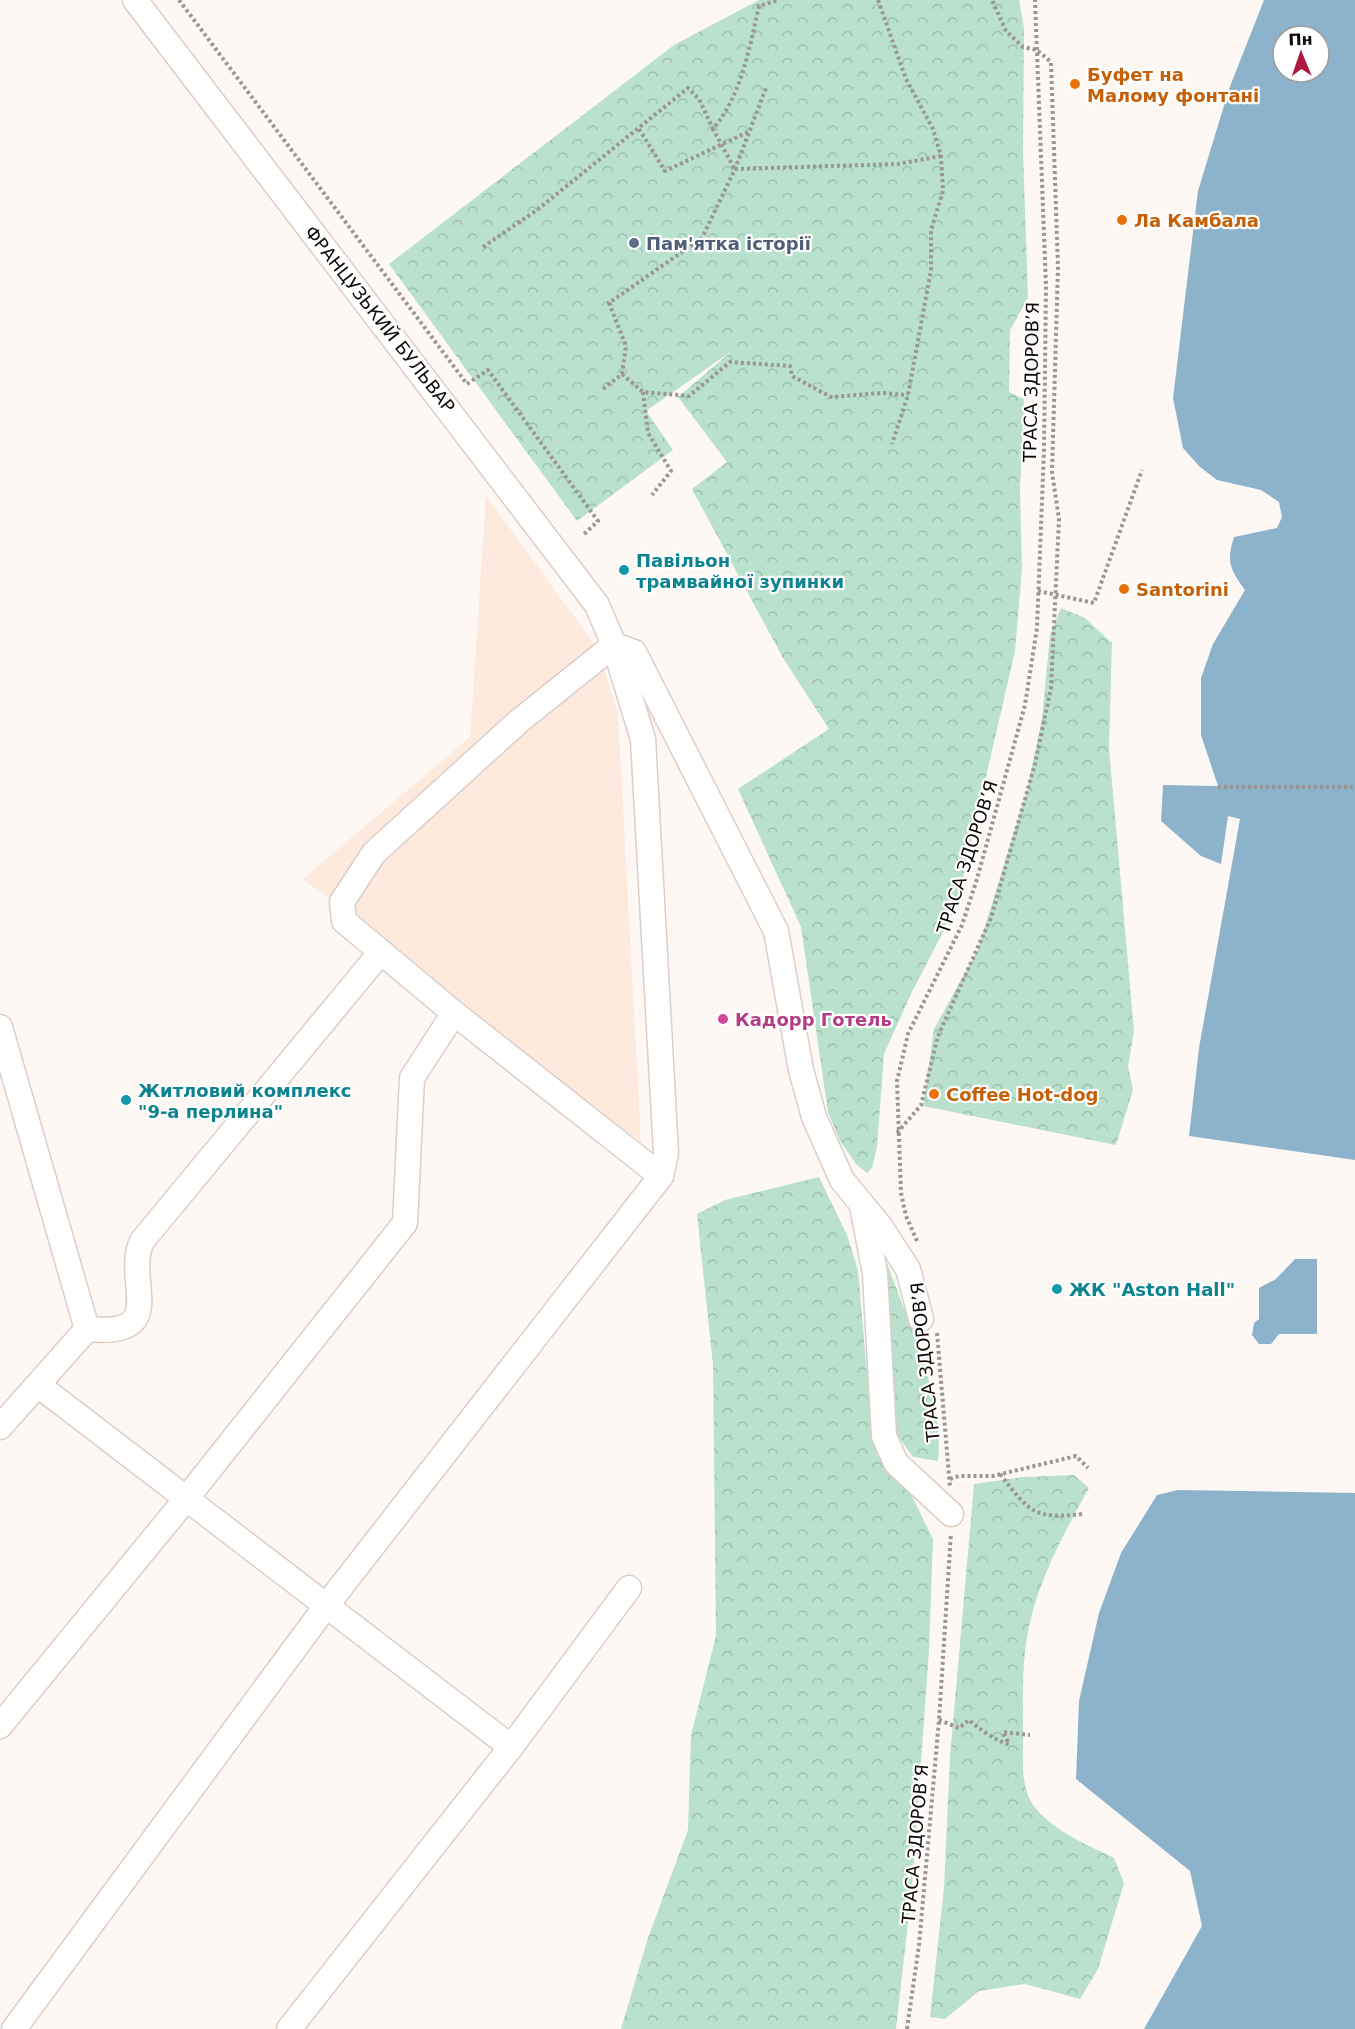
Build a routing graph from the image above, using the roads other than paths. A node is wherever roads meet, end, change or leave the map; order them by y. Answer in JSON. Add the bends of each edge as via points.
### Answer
{"nodes":[{"id":1,"x":135,"y":0,"type":"edge"},
{"id":2,"x":614,"y":645,"type":"junction"},
{"id":3,"x":381,"y":952,"type":"junction"},
{"id":4,"x":454,"y":1013,"type":"junction"},
{"id":5,"x":0,"y":1027,"type":"edge"},
{"id":6,"x":661,"y":1176,"type":"junction"},
{"id":7,"x":862,"y":1204,"type":"junction"},
{"id":8,"x":929,"y":1322,"type":"road end"},
{"id":9,"x":87,"y":1329,"type":"junction"},
{"id":10,"x":38,"y":1385,"type":"junction"},
{"id":11,"x":0,"y":1427,"type":"edge"},
{"id":12,"x":186,"y":1498,"type":"junction"},
{"id":13,"x":951,"y":1514,"type":"road end"},
{"id":14,"x":629,"y":1588,"type":"dead end"},
{"id":15,"x":326,"y":1606,"type":"junction"},
{"id":16,"x":0,"y":1726,"type":"edge"},
{"id":17,"x":511,"y":1747,"type":"junction"},
{"id":18,"x":14,"y":2029,"type":"edge"},
{"id":19,"x":289,"y":2029,"type":"edge"}],
"edges":[{"from":1,"to":2,"type":"street","name":"ФРАНЦУЗЬКИЙ БУЛЬВАР","via":[[573,570],[597,605]]},
{"from":2,"to":3,"type":"street","via":[[518,722],[374,853],[342,902],[344,921]]},
{"from":2,"to":6,"type":"street","name":"ФРАНЦУЗЬКИЙ БУЛЬВАР","via":[[643,739],[666,1154]]},
{"from":2,"to":7,"type":"street","via":[[634,652],[776,931],[801,1070],[814,1117],[842,1180]]},
{"from":3,"to":4,"type":"street"},
{"from":3,"to":9,"type":"street","via":[[142,1241],[135,1266],[142,1297],[131,1321],[120,1328]]},
{"from":4,"to":6,"type":"street"},
{"from":4,"to":12,"type":"street","via":[[412,1078],[405,1223]]},
{"from":5,"to":9,"type":"street"},
{"from":6,"to":15,"type":"street"},
{"from":7,"to":8,"type":"street","via":[[908,1269]]},
{"from":7,"to":13,"type":"street","via":[[875,1273],[885,1436],[896,1463]]},
{"from":9,"to":10,"type":"street"},
{"from":10,"to":11,"type":"street"},
{"from":10,"to":12,"type":"street"},
{"from":12,"to":15,"type":"street"},
{"from":12,"to":16,"type":"street"},
{"from":14,"to":17,"type":"street"},
{"from":15,"to":17,"type":"street"},
{"from":15,"to":18,"type":"street"},
{"from":17,"to":19,"type":"street"}]}
